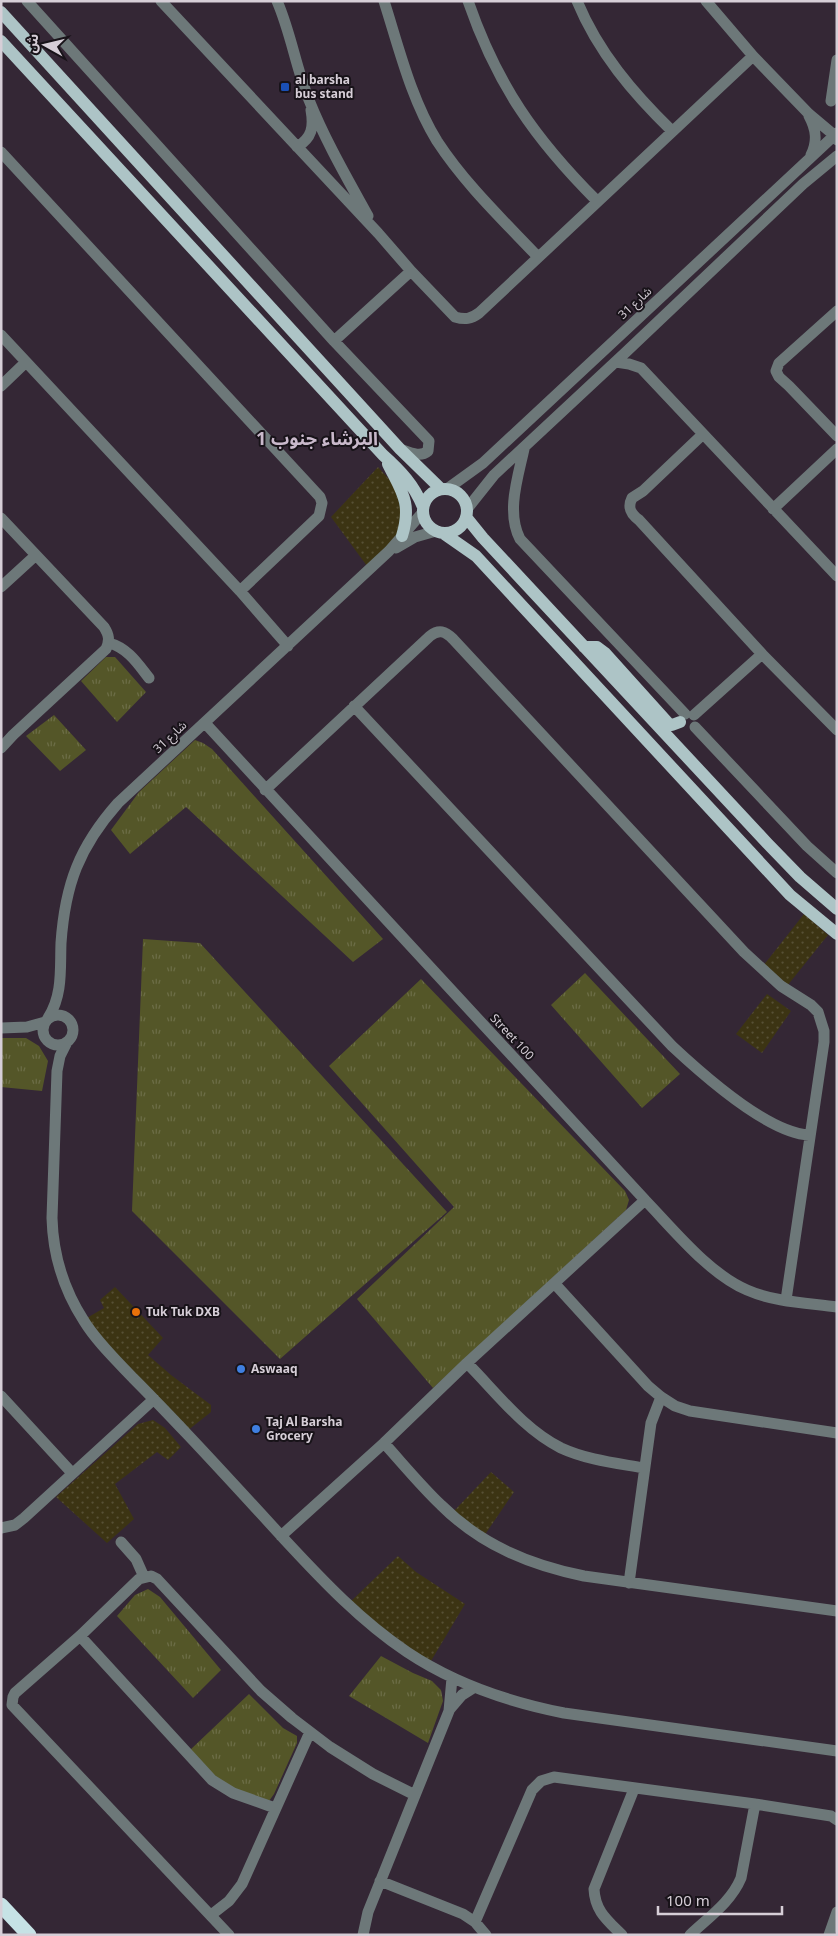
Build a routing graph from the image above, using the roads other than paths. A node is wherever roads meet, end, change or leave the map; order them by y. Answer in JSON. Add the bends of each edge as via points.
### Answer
{"nodes":[{"id":1,"x":27,"y":1,"type":"edge"},
{"id":2,"x":160,"y":1,"type":"edge"},
{"id":3,"x":277,"y":1,"type":"edge"},
{"id":4,"x":384,"y":1,"type":"edge"},
{"id":5,"x":468,"y":1,"type":"edge"},
{"id":6,"x":577,"y":1,"type":"edge"},
{"id":7,"x":706,"y":1,"type":"edge"},
{"id":8,"x":1,"y":12,"type":"edge"},
{"id":9,"x":1,"y":41,"type":"edge"},
{"id":10,"x":753,"y":56,"type":"junction"},
{"id":11,"x":837,"y":60,"type":"edge"},
{"id":12,"x":309,"y":99,"type":"junction"},
{"id":13,"x":831,"y":101,"type":"dead end"},
{"id":14,"x":809,"y":114,"type":"junction"},
{"id":15,"x":672,"y":131,"type":"junction"},
{"id":16,"x":836,"y":139,"type":"edge"},
{"id":17,"x":297,"y":148,"type":"junction"},
{"id":18,"x":1,"y":152,"type":"edge"},
{"id":19,"x":837,"y":156,"type":"edge"},
{"id":20,"x":808,"y":160,"type":"junction"},
{"id":21,"x":803,"y":184,"type":"junction"},
{"id":22,"x":137,"y":190,"type":"junction"},
{"id":23,"x":597,"y":201,"type":"junction"},
{"id":24,"x":192,"y":220,"type":"junction"},
{"id":25,"x":378,"y":232,"type":"junction"},
{"id":26,"x":538,"y":256,"type":"junction"},
{"id":27,"x":411,"y":271,"type":"junction"},
{"id":28,"x":837,"y":311,"type":"edge"},
{"id":29,"x":1,"y":335,"type":"edge"},
{"id":30,"x":334,"y":340,"type":"junction"},
{"id":31,"x":636,"y":344,"type":"junction"},
{"id":32,"x":26,"y":362,"type":"junction"},
{"id":33,"x":616,"y":362,"type":"junction"},
{"id":34,"x":641,"y":368,"type":"junction"},
{"id":35,"x":1,"y":386,"type":"edge"},
{"id":36,"x":702,"y":435,"type":"junction"},
{"id":37,"x":837,"y":436,"type":"edge"},
{"id":38,"x":524,"y":449,"type":"junction"},
{"id":39,"x":837,"y":449,"type":"edge"},
{"id":40,"x":400,"y":450,"type":"junction"},
{"id":41,"x":383,"y":455,"type":"junction"},
{"id":42,"x":444,"y":489,"type":"junction"},
{"id":43,"x":773,"y":509,"type":"junction"},
{"id":44,"x":423,"y":510,"type":"junction"},
{"id":45,"x":466,"y":513,"type":"junction"},
{"id":46,"x":1,"y":518,"type":"edge"},
{"id":47,"x":440,"y":532,"type":"junction"},
{"id":48,"x":402,"y":536,"type":"junction"},
{"id":49,"x":390,"y":551,"type":"junction"},
{"id":50,"x":36,"y":555,"type":"junction"},
{"id":51,"x":837,"y":576,"type":"edge"},
{"id":52,"x":1,"y":587,"type":"edge"},
{"id":53,"x":240,"y":591,"type":"junction"},
{"id":54,"x":109,"y":643,"type":"junction"},
{"id":55,"x":288,"y":646,"type":"junction"},
{"id":56,"x":584,"y":647,"type":"junction"},
{"id":57,"x":762,"y":654,"type":"junction"},
{"id":58,"x":149,"y":678,"type":"dead end"},
{"id":59,"x":354,"y":706,"type":"junction"},
{"id":60,"x":686,"y":717,"type":"junction"},
{"id":61,"x":205,"y":723,"type":"junction"},
{"id":62,"x":837,"y":730,"type":"edge"},
{"id":63,"x":1,"y":748,"type":"edge"},
{"id":64,"x":265,"y":790,"type":"junction"},
{"id":65,"x":837,"y":873,"type":"edge"},
{"id":66,"x":837,"y":909,"type":"edge"},
{"id":67,"x":837,"y":934,"type":"edge"},
{"id":68,"x":60,"y":993,"type":"junction"},
{"id":69,"x":68,"y":1018,"type":"junction"},
{"id":70,"x":47,"y":1020,"type":"junction"},
{"id":71,"x":1,"y":1028,"type":"edge"},
{"id":72,"x":18,"y":1029,"type":"junction"},
{"id":73,"x":46,"y":1039,"type":"junction"},
{"id":74,"x":67,"y":1042,"type":"junction"},
{"id":75,"x":57,"y":1071,"type":"junction"},
{"id":76,"x":809,"y":1134,"type":"junction"},
{"id":77,"x":645,"y":1200,"type":"junction"},
{"id":78,"x":555,"y":1284,"type":"junction"},
{"id":79,"x":786,"y":1300,"type":"junction"},
{"id":80,"x":837,"y":1307,"type":"edge"},
{"id":81,"x":467,"y":1362,"type":"junction"},
{"id":82,"x":1,"y":1396,"type":"edge"},
{"id":83,"x":661,"y":1398,"type":"junction"},
{"id":84,"x":154,"y":1399,"type":"junction"},
{"id":85,"x":837,"y":1432,"type":"edge"},
{"id":86,"x":384,"y":1443,"type":"junction"},
{"id":87,"x":644,"y":1468,"type":"junction"},
{"id":88,"x":72,"y":1473,"type":"junction"},
{"id":89,"x":1,"y":1528,"type":"edge"},
{"id":90,"x":281,"y":1536,"type":"junction"},
{"id":91,"x":121,"y":1542,"type":"dead end"},
{"id":92,"x":144,"y":1577,"type":"junction"},
{"id":93,"x":629,"y":1583,"type":"junction"},
{"id":94,"x":837,"y":1611,"type":"edge"},
{"id":95,"x":80,"y":1636,"type":"junction"},
{"id":96,"x":452,"y":1678,"type":"junction"},
{"id":97,"x":473,"y":1688,"type":"junction"},
{"id":98,"x":449,"y":1711,"type":"junction"},
{"id":99,"x":310,"y":1732,"type":"junction"},
{"id":100,"x":837,"y":1751,"type":"edge"},
{"id":101,"x":634,"y":1789,"type":"junction"},
{"id":102,"x":415,"y":1795,"type":"junction"},
{"id":103,"x":755,"y":1804,"type":"junction"},
{"id":104,"x":275,"y":1808,"type":"junction"},
{"id":105,"x":837,"y":1820,"type":"edge"},
{"id":106,"x":380,"y":1881,"type":"junction"},
{"id":107,"x":1,"y":1905,"type":"edge"},
{"id":108,"x":837,"y":1912,"type":"edge"},
{"id":109,"x":211,"y":1915,"type":"junction"},
{"id":110,"x":475,"y":1922,"type":"junction"},
{"id":111,"x":29,"y":1935,"type":"edge"},
{"id":112,"x":229,"y":1935,"type":"edge"},
{"id":113,"x":362,"y":1935,"type":"edge"},
{"id":114,"x":486,"y":1935,"type":"edge"},
{"id":115,"x":622,"y":1935,"type":"edge"},
{"id":116,"x":690,"y":1935,"type":"edge"},
{"id":117,"x":828,"y":1935,"type":"edge"}],
"edges":[{"from":1,"to":30,"type":"street"},
{"from":2,"to":17,"type":"street"},
{"from":3,"to":12,"type":"street"},
{"from":4,"to":26,"type":"street","via":[[416,98],[436,139],[457,170]]},
{"from":5,"to":23,"type":"street","via":[[480,37],[509,94],[534,132]]},
{"from":6,"to":15,"type":"street","via":[[598,43],[618,73]]},
{"from":7,"to":10,"type":"street"},
{"from":8,"to":24,"type":"main road"},
{"from":9,"to":22,"type":"main road"},
{"from":10,"to":14,"type":"street"},
{"from":10,"to":15,"type":"street"},
{"from":11,"to":13,"type":"street"},
{"from":12,"to":17,"type":"street","via":[[312,129],[310,137]]},
{"from":12,"to":25,"type":"street"},
{"from":14,"to":16,"type":"street"},
{"from":14,"to":20,"type":"street","via":[[816,135]]},
{"from":15,"to":23,"type":"street"},
{"from":16,"to":20,"type":"street","name":"شارع 31"},
{"from":16,"to":21,"type":"street"},
{"from":17,"to":25,"type":"street"},
{"from":18,"to":53,"type":"street","via":[[320,497],[319,516]]},
{"from":19,"to":21,"type":"street"},
{"from":20,"to":42,"type":"street","name":"شارع 31","via":[[483,463]]},
{"from":21,"to":31,"type":"street"},
{"from":22,"to":24,"type":"main road","via":[[148,182],[182,215]]},
{"from":22,"to":41,"type":"main road"},
{"from":23,"to":26,"type":"street"},
{"from":24,"to":40,"type":"main road"},
{"from":25,"to":27,"type":"street"},
{"from":26,"to":27,"type":"street","via":[[479,313],[463,320],[455,317]]},
{"from":27,"to":30,"type":"street"},
{"from":28,"to":37,"type":"street","via":[[776,370],[779,377]]},
{"from":29,"to":32,"type":"street"},
{"from":30,"to":40,"type":"street","via":[[429,441],[428,451],[424,454]]},
{"from":31,"to":33,"type":"street"},
{"from":31,"to":34,"type":"street"},
{"from":32,"to":35,"type":"street"},
{"from":32,"to":53,"type":"street"},
{"from":33,"to":34,"type":"street"},
{"from":33,"to":38,"type":"street"},
{"from":34,"to":36,"type":"street"},
{"from":36,"to":43,"type":"street"},
{"from":36,"to":57,"type":"street","via":[[632,498],[629,506],[632,515]]},
{"from":38,"to":45,"type":"street","via":[[488,481]]},
{"from":38,"to":60,"type":"street","via":[[514,503],[514,529],[520,539]]},
{"from":39,"to":43,"type":"street"},
{"from":40,"to":42,"type":"main road"},
{"from":41,"to":44,"type":"main road","via":[[405,476],[417,493]]},
{"from":41,"to":48,"type":"main road","via":[[405,499],[406,520]]},
{"from":42,"to":44,"type":"main road","via":[[429,495]]},
{"from":42,"to":45,"type":"main road","via":[[461,495]]},
{"from":43,"to":51,"type":"street"},
{"from":44,"to":47,"type":"main road","via":[[426,522]]},
{"from":44,"to":48,"type":"street","name":"شارع 31"},
{"from":45,"to":47,"type":"main road","via":[[455,530]]},
{"from":45,"to":56,"type":"main road","via":[[483,538]]},
{"from":46,"to":50,"type":"street"},
{"from":47,"to":49,"type":"street","name":"شارع 31","via":[[415,537]]},
{"from":47,"to":67,"type":"main road","via":[[476,556],[790,895]]},
{"from":48,"to":49,"type":"street","name":"شارع 31"},
{"from":49,"to":55,"type":"street","name":"شارع 31"},
{"from":50,"to":52,"type":"street"},
{"from":50,"to":54,"type":"street","via":[[104,627]]},
{"from":53,"to":55,"type":"street"},
{"from":54,"to":58,"type":"street","via":[[129,653]]},
{"from":54,"to":63,"type":"street","via":[[106,650]]},
{"from":55,"to":61,"type":"street","name":"شارع 31"},
{"from":56,"to":60,"type":"main road","via":[[597,647],[605,653],[668,723],[672,725]]},
{"from":56,"to":66,"type":"main road","via":[[766,843]]},
{"from":57,"to":60,"type":"street"},
{"from":57,"to":62,"type":"street"},
{"from":59,"to":64,"type":"street"},
{"from":59,"to":76,"type":"street","via":[[696,1069],[788,1132]]},
{"from":59,"to":76,"type":"street","via":[[434,633],[444,632],[453,639],[744,952],[774,980],[818,1012],[824,1032]]},
{"from":60,"to":65,"type":"street","via":[[685,729],[695,727],[807,846]]},
{"from":61,"to":64,"type":"street","name":"Street 100"},
{"from":61,"to":68,"type":"street","name":"شارع 31","via":[[118,803],[87,843],[69,889],[61,942]]},
{"from":64,"to":77,"type":"street","name":"Street 100"},
{"from":68,"to":69,"type":"street","name":"شارع 31"},
{"from":68,"to":70,"type":"street","name":"شارع 31"},
{"from":69,"to":70,"type":"street","via":[[57,1015]]},
{"from":69,"to":74,"type":"street","via":[[72,1030]]},
{"from":70,"to":72,"type":"street"},
{"from":70,"to":73,"type":"street","via":[[43,1027]]},
{"from":71,"to":72,"type":"street"},
{"from":72,"to":73,"type":"street"},
{"from":73,"to":74,"type":"street","via":[[57,1045]]},
{"from":73,"to":75,"type":"street"},
{"from":74,"to":75,"type":"street"},
{"from":75,"to":84,"type":"street","via":[[52,1235],[58,1267],[84,1323]]},
{"from":76,"to":79,"type":"street"},
{"from":77,"to":78,"type":"street"},
{"from":77,"to":79,"type":"street","name":"Street 100","via":[[731,1283],[748,1291]]},
{"from":78,"to":81,"type":"street"},
{"from":78,"to":83,"type":"street"},
{"from":79,"to":80,"type":"street","name":"Street 100"},
{"from":81,"to":86,"type":"street"},
{"from":81,"to":87,"type":"street","via":[[526,1424],[543,1437],[582,1456]]},
{"from":82,"to":88,"type":"street"},
{"from":83,"to":85,"type":"street","via":[[690,1411]]},
{"from":83,"to":87,"type":"street","via":[[650,1423]]},
{"from":84,"to":88,"type":"street"},
{"from":84,"to":90,"type":"street"},
{"from":86,"to":90,"type":"street"},
{"from":86,"to":93,"type":"street","via":[[441,1505],[483,1539],[531,1563],[557,1571]]},
{"from":87,"to":93,"type":"street"},
{"from":88,"to":89,"type":"street","via":[[15,1525]]},
{"from":90,"to":96,"type":"street","via":[[360,1616],[407,1652]]},
{"from":91,"to":92,"type":"street","via":[[136,1559]]},
{"from":92,"to":95,"type":"street"},
{"from":92,"to":99,"type":"street","via":[[157,1579],[261,1691]]},
{"from":93,"to":94,"type":"street"},
{"from":95,"to":104,"type":"street","via":[[212,1780],[233,1793]]},
{"from":95,"to":109,"type":"street","via":[[15,1694],[12,1701],[14,1709]]},
{"from":96,"to":97,"type":"street"},
{"from":96,"to":98,"type":"street"},
{"from":97,"to":98,"type":"street","via":[[462,1695]]},
{"from":97,"to":100,"type":"street","via":[[564,1713]]},
{"from":98,"to":102,"type":"street"},
{"from":99,"to":102,"type":"street","via":[[373,1774]]},
{"from":99,"to":104,"type":"street"},
{"from":101,"to":103,"type":"street"},
{"from":101,"to":110,"type":"street","via":[[554,1777],[541,1781],[532,1790]]},
{"from":101,"to":115,"type":"street","via":[[594,1889],[598,1910]]},
{"from":102,"to":106,"type":"street"},
{"from":103,"to":105,"type":"street","via":[[831,1816]]},
{"from":103,"to":116,"type":"street","via":[[737,1888]]},
{"from":104,"to":109,"type":"street","via":[[242,1884]]},
{"from":106,"to":110,"type":"street","via":[[463,1914]]},
{"from":106,"to":113,"type":"street"},
{"from":107,"to":111,"type":"highway"},
{"from":108,"to":117,"type":"street"},
{"from":109,"to":112,"type":"street"},
{"from":110,"to":114,"type":"street"}]}
